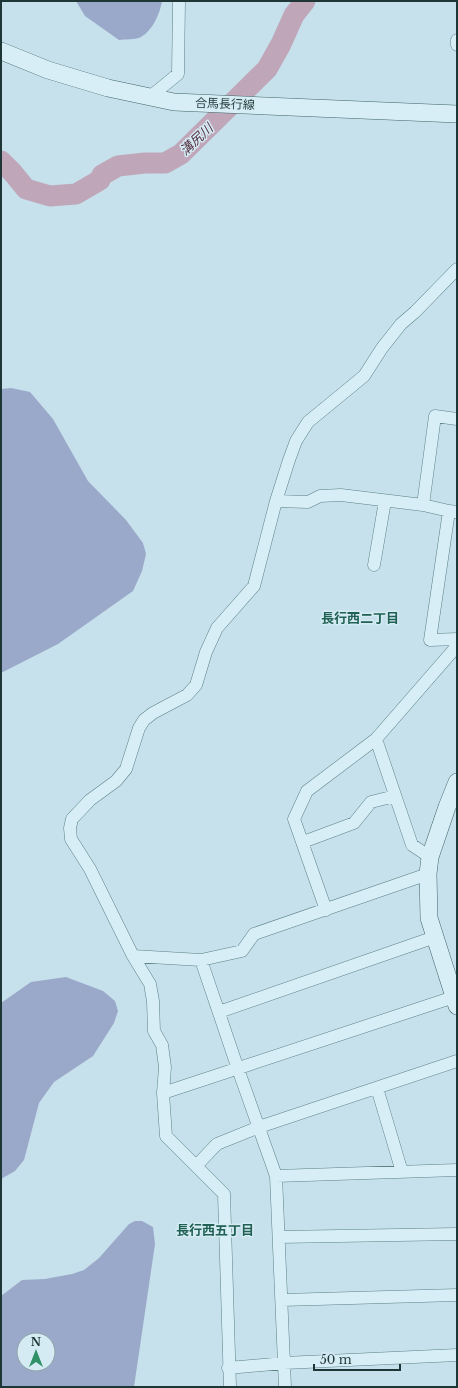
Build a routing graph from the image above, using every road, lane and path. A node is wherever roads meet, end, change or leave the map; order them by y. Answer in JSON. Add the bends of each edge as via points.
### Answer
{"nodes":[{"id":1,"x":179,"y":1,"type":"edge"},
{"id":2,"x":457,"y":40,"type":"edge"},
{"id":3,"x":457,"y":45,"type":"edge"},
{"id":4,"x":1,"y":51,"type":"edge"},
{"id":5,"x":150,"y":97,"type":"junction"},
{"id":6,"x":457,"y":114,"type":"edge"},
{"id":7,"x":457,"y":269,"type":"edge"},
{"id":8,"x":457,"y":419,"type":"edge"},
{"id":9,"x":276,"y":500,"type":"junction"},
{"id":10,"x":385,"y":500,"type":"junction"},
{"id":11,"x":423,"y":506,"type":"junction"},
{"id":12,"x":453,"y":511,"type":"edge"},
{"id":13,"x":374,"y":565,"type":"dead end"},
{"id":14,"x":457,"y":639,"type":"edge"},
{"id":15,"x":457,"y":646,"type":"edge"},
{"id":16,"x":376,"y":739,"type":"junction"},
{"id":17,"x":457,"y":782,"type":"edge"},
{"id":18,"x":395,"y":796,"type":"junction"},
{"id":19,"x":452,"y":809,"type":"edge"},
{"id":20,"x":303,"y":842,"type":"junction"},
{"id":21,"x":430,"y":857,"type":"junction"},
{"id":22,"x":428,"y":874,"type":"junction"},
{"id":23,"x":326,"y":910,"type":"junction"},
{"id":24,"x":435,"y":937,"type":"junction"},
{"id":25,"x":133,"y":956,"type":"junction"},
{"id":26,"x":201,"y":960,"type":"junction"},
{"id":27,"x":455,"y":1001,"type":"edge"},
{"id":28,"x":218,"y":1012,"type":"junction"},
{"id":29,"x":457,"y":1061,"type":"edge"},
{"id":30,"x":238,"y":1069,"type":"junction"},
{"id":31,"x":377,"y":1088,"type":"junction"},
{"id":32,"x":163,"y":1093,"type":"junction"},
{"id":33,"x":259,"y":1127,"type":"junction"},
{"id":34,"x":196,"y":1166,"type":"junction"},
{"id":35,"x":457,"y":1170,"type":"edge"},
{"id":36,"x":402,"y":1172,"type":"junction"},
{"id":37,"x":276,"y":1176,"type":"junction"},
{"id":38,"x":457,"y":1234,"type":"edge"},
{"id":39,"x":279,"y":1237,"type":"junction"},
{"id":40,"x":457,"y":1295,"type":"edge"},
{"id":41,"x":282,"y":1300,"type":"junction"},
{"id":42,"x":457,"y":1355,"type":"edge"},
{"id":43,"x":284,"y":1363,"type":"junction"},
{"id":44,"x":228,"y":1368,"type":"junction"},
{"id":45,"x":230,"y":1387,"type":"edge"},
{"id":46,"x":285,"y":1387,"type":"edge"}],
"edges":[{"from":1,"to":5,"type":"street","via":[[178,74]]},
{"from":2,"to":3,"type":"street"},
{"from":4,"to":5,"type":"main road","name":"合馬長行線","via":[[48,70],[108,88]]},
{"from":5,"to":6,"type":"main road","name":"合馬長行線","via":[[174,102]]},
{"from":7,"to":9,"type":"street","via":[[416,312],[400,324],[364,376],[308,422],[296,440]]},
{"from":8,"to":11,"type":"street","via":[[435,416]]},
{"from":9,"to":10,"type":"street","via":[[308,502],[320,496],[341,495]]},
{"from":9,"to":25,"type":"street","via":[[254,586],[217,628],[206,652],[196,685],[187,695],[144,720],[138,728],[126,770],[72,819],[71,839],[90,869]]},
{"from":10,"to":11,"type":"street"},
{"from":10,"to":13,"type":"street"},
{"from":11,"to":12,"type":"street"},
{"from":12,"to":14,"type":"street","via":[[430,640]]},
{"from":15,"to":16,"type":"street"},
{"from":16,"to":18,"type":"street"},
{"from":16,"to":20,"type":"street","via":[[307,791],[294,819]]},
{"from":17,"to":19,"type":"main road"},
{"from":18,"to":20,"type":"street","via":[[371,802],[354,823]]},
{"from":18,"to":21,"type":"street","via":[[412,845]]},
{"from":19,"to":21,"type":"main road"},
{"from":20,"to":23,"type":"street"},
{"from":21,"to":22,"type":"main road"},
{"from":22,"to":23,"type":"street"},
{"from":22,"to":24,"type":"main road","via":[[429,918]]},
{"from":23,"to":26,"type":"street","via":[[254,934],[242,951]]},
{"from":24,"to":27,"type":"main road"},
{"from":24,"to":28,"type":"street"},
{"from":25,"to":26,"type":"street"},
{"from":25,"to":32,"type":"street","via":[[150,984],[154,1001],[154,1031],[162,1045],[165,1067]]},
{"from":26,"to":28,"type":"street"},
{"from":27,"to":30,"type":"street"},
{"from":28,"to":30,"type":"street"},
{"from":29,"to":31,"type":"street"},
{"from":30,"to":32,"type":"street"},
{"from":30,"to":33,"type":"street"},
{"from":31,"to":33,"type":"street"},
{"from":31,"to":36,"type":"street"},
{"from":32,"to":34,"type":"street","via":[[166,1136]]},
{"from":33,"to":34,"type":"street","via":[[217,1144]]},
{"from":33,"to":37,"type":"street"},
{"from":34,"to":44,"type":"street","via":[[224,1194]]},
{"from":35,"to":36,"type":"street"},
{"from":36,"to":37,"type":"street"},
{"from":37,"to":39,"type":"street"},
{"from":38,"to":39,"type":"street"},
{"from":39,"to":41,"type":"street"},
{"from":40,"to":41,"type":"street"},
{"from":41,"to":43,"type":"street"},
{"from":42,"to":43,"type":"street"},
{"from":43,"to":44,"type":"street"},
{"from":43,"to":46,"type":"street"},
{"from":44,"to":45,"type":"street"}]}
